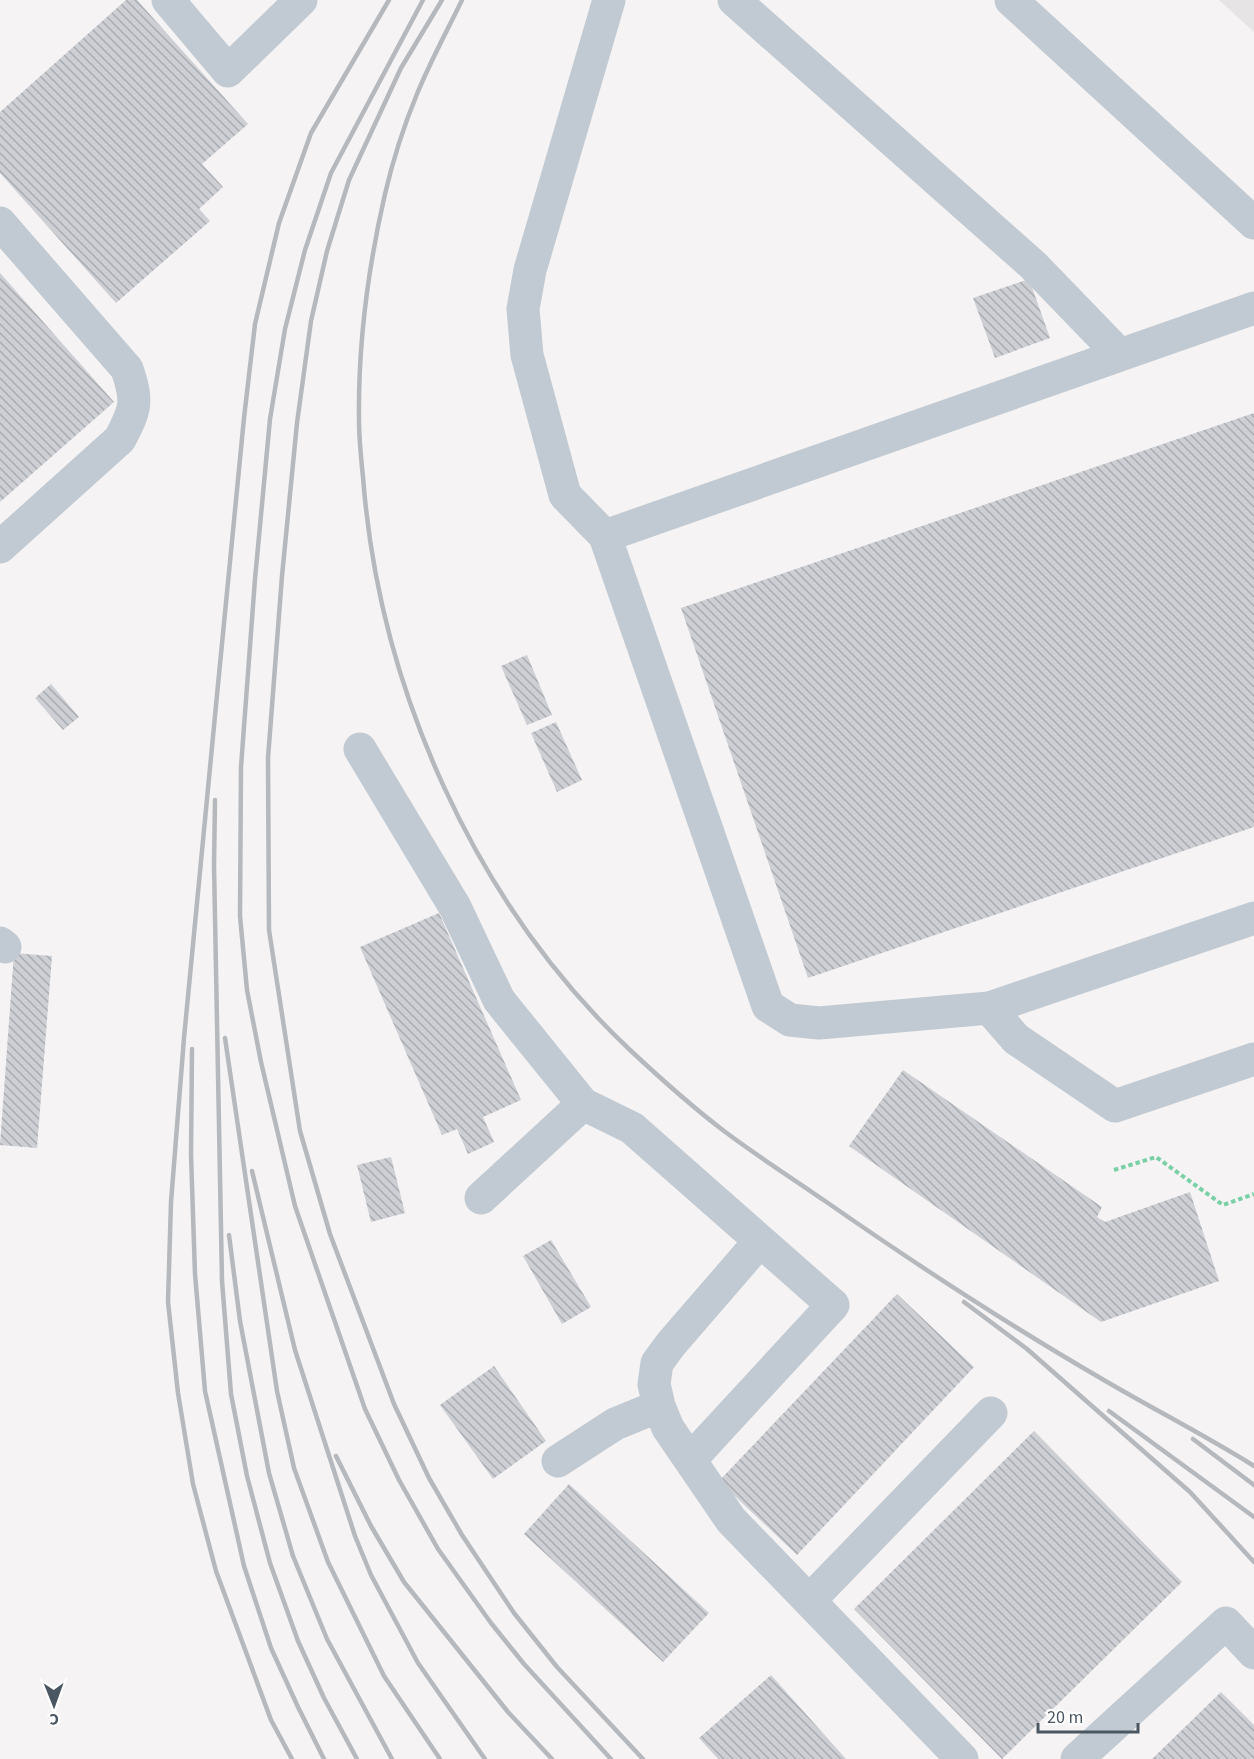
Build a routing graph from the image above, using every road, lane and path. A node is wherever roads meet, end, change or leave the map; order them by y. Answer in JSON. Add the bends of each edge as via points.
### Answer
{"nodes":[{"id":1,"x":168,"y":0,"type":"edge"},
{"id":2,"x":301,"y":0,"type":"edge"},
{"id":3,"x":609,"y":0,"type":"edge"},
{"id":4,"x":734,"y":0,"type":"edge"},
{"id":5,"x":1011,"y":0,"type":"edge"},
{"id":6,"x":0,"y":223,"type":"edge"},
{"id":7,"x":1254,"y":223,"type":"edge"},
{"id":8,"x":1254,"y":308,"type":"edge"},
{"id":9,"x":1120,"y":355,"type":"junction"},
{"id":10,"x":605,"y":536,"type":"junction"},
{"id":11,"x":0,"y":547,"type":"edge"},
{"id":12,"x":360,"y":749,"type":"dead end"},
{"id":13,"x":1254,"y":918,"type":"edge"},
{"id":14,"x":989,"y":1008,"type":"junction"},
{"id":15,"x":1254,"y":1059,"type":"edge"},
{"id":16,"x":583,"y":1104,"type":"junction"},
{"id":17,"x":1114,"y":1170,"type":"dead end"},
{"id":18,"x":1254,"y":1194,"type":"edge"},
{"id":19,"x":481,"y":1198,"type":"dead end"},
{"id":20,"x":760,"y":1241,"type":"junction"},
{"id":21,"x":659,"y":1406,"type":"junction"},
{"id":22,"x":991,"y":1413,"type":"dead end"},
{"id":23,"x":690,"y":1460,"type":"junction"},
{"id":24,"x":558,"y":1461,"type":"dead end"},
{"id":25,"x":809,"y":1601,"type":"junction"},
{"id":26,"x":1254,"y":1653,"type":"edge"},
{"id":27,"x":963,"y":1759,"type":"edge"},
{"id":28,"x":1077,"y":1759,"type":"edge"}],
"edges":[{"from":1,"to":2,"type":"lane","via":[[228,71]]},
{"from":3,"to":10,"type":"lane","via":[[530,270],[523,309],[527,355],[565,495]]},
{"from":4,"to":9,"type":"lane","via":[[1033,265]]},
{"from":5,"to":7,"type":"lane"},
{"from":6,"to":11,"type":"lane","via":[[127,369],[135,393],[132,417],[120,439]]},
{"from":8,"to":9,"type":"lane"},
{"from":9,"to":10,"type":"lane"},
{"from":10,"to":14,"type":"lane","via":[[768,1006],[790,1020],[819,1023]]},
{"from":12,"to":16,"type":"lane","via":[[455,907],[499,1000]]},
{"from":13,"to":14,"type":"lane"},
{"from":14,"to":15,"type":"lane","via":[[1016,1039],[1115,1106]]},
{"from":16,"to":19,"type":"lane"},
{"from":16,"to":20,"type":"lane","via":[[632,1128]]},
{"from":17,"to":18,"type":"path","via":[[1156,1157],[1223,1205]]},
{"from":20,"to":21,"type":"lane","via":[[657,1363],[654,1384]]},
{"from":20,"to":23,"type":"lane","via":[[833,1305]]},
{"from":21,"to":23,"type":"lane","via":[[668,1428]]},
{"from":21,"to":24,"type":"lane","via":[[615,1424]]},
{"from":22,"to":25,"type":"lane"},
{"from":23,"to":25,"type":"lane","via":[[731,1520]]},
{"from":25,"to":27,"type":"lane"},
{"from":26,"to":28,"type":"lane","via":[[1226,1623]]}]}
